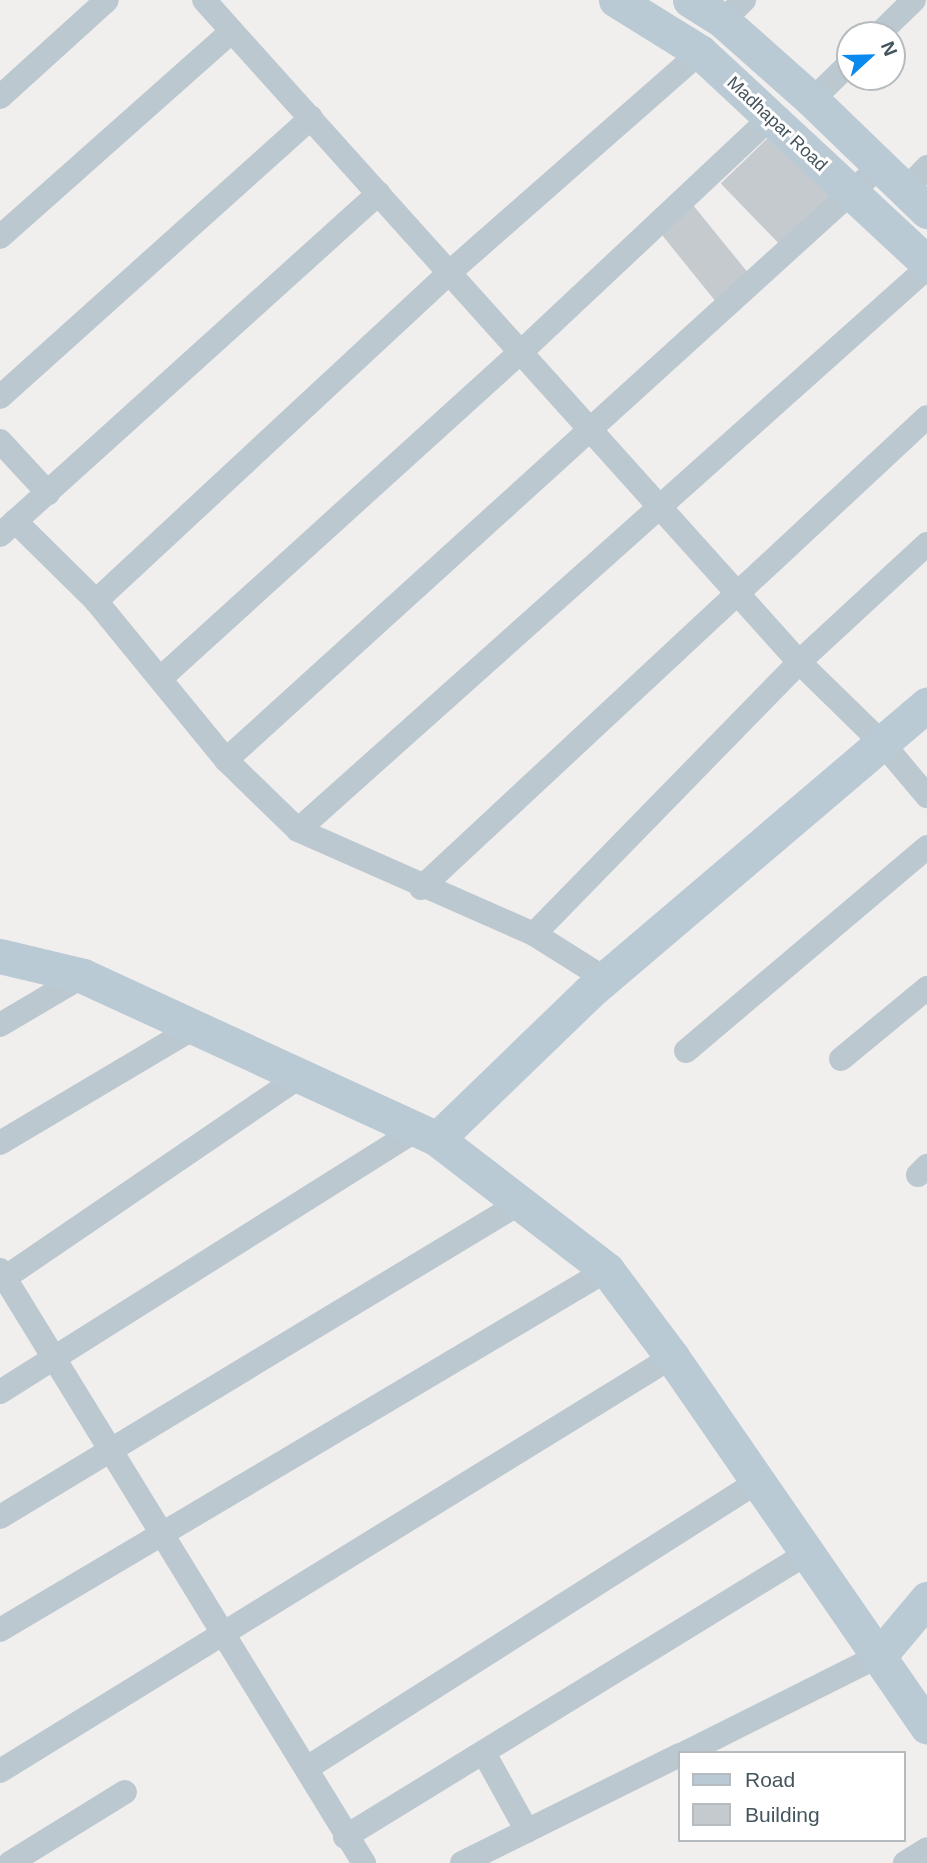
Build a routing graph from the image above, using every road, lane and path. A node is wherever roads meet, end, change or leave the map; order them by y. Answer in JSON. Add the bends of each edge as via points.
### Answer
{"nodes":[{"id":1,"x":107,"y":0,"type":"edge"},
{"id":2,"x":204,"y":0,"type":"edge"},
{"id":3,"x":616,"y":0,"type":"edge"},
{"id":4,"x":690,"y":0,"type":"edge"},
{"id":5,"x":914,"y":0,"type":"edge"},
{"id":6,"x":733,"y":11,"type":"edge"},
{"id":7,"x":892,"y":21,"type":"edge"},
{"id":8,"x":232,"y":30,"type":"junction"},
{"id":9,"x":700,"y":52,"type":"junction"},
{"id":10,"x":836,"y":77,"type":"edge"},
{"id":11,"x":0,"y":97,"type":"edge"},
{"id":12,"x":812,"y":100,"type":"junction"},
{"id":13,"x":772,"y":116,"type":"junction"},
{"id":14,"x":311,"y":118,"type":"junction"},
{"id":15,"x":879,"y":167,"type":"junction"},
{"id":16,"x":920,"y":189,"type":"edge"},
{"id":17,"x":379,"y":194,"type":"junction"},
{"id":18,"x":853,"y":196,"type":"junction"},
{"id":19,"x":0,"y":237,"type":"edge"},
{"id":20,"x":927,"y":265,"type":"edge"},
{"id":21,"x":450,"y":272,"type":"junction"},
{"id":22,"x":522,"y":351,"type":"junction"},
{"id":23,"x":0,"y":397,"type":"edge"},
{"id":24,"x":927,"y":417,"type":"edge"},
{"id":25,"x":592,"y":432,"type":"junction"},
{"id":26,"x":0,"y":441,"type":"edge"},
{"id":27,"x":48,"y":493,"type":"junction"},
{"id":28,"x":663,"y":507,"type":"junction"},
{"id":29,"x":8,"y":528,"type":"edge"},
{"id":30,"x":927,"y":544,"type":"edge"},
{"id":31,"x":738,"y":590,"type":"junction"},
{"id":32,"x":96,"y":601,"type":"junction"},
{"id":33,"x":799,"y":662,"type":"junction"},
{"id":34,"x":162,"y":677,"type":"junction"},
{"id":35,"x":927,"y":704,"type":"edge"},
{"id":36,"x":884,"y":745,"type":"junction"},
{"id":37,"x":226,"y":760,"type":"junction"},
{"id":38,"x":927,"y":796,"type":"edge"},
{"id":39,"x":298,"y":830,"type":"junction"},
{"id":40,"x":927,"y":847,"type":"edge"},
{"id":41,"x":421,"y":888,"type":"junction"},
{"id":42,"x":534,"y":934,"type":"junction"},
{"id":43,"x":0,"y":956,"type":"edge"},
{"id":44,"x":83,"y":975,"type":"junction"},
{"id":45,"x":597,"y":987,"type":"junction"},
{"id":46,"x":927,"y":988,"type":"edge"},
{"id":47,"x":0,"y":1025,"type":"edge"},
{"id":48,"x":192,"y":1029,"type":"junction"},
{"id":49,"x":686,"y":1051,"type":"dead end"},
{"id":50,"x":841,"y":1059,"type":"dead end"},
{"id":51,"x":298,"y":1078,"type":"junction"},
{"id":52,"x":427,"y":1134,"type":"junction"},
{"id":53,"x":0,"y":1143,"type":"edge"},
{"id":54,"x":520,"y":1203,"type":"junction"},
{"id":55,"x":607,"y":1270,"type":"junction"},
{"id":56,"x":2,"y":1276,"type":"edge"},
{"id":57,"x":672,"y":1357,"type":"junction"},
{"id":58,"x":53,"y":1358,"type":"junction"},
{"id":59,"x":0,"y":1392,"type":"edge"},
{"id":60,"x":111,"y":1451,"type":"junction"},
{"id":61,"x":757,"y":1482,"type":"junction"},
{"id":62,"x":0,"y":1517,"type":"edge"},
{"id":63,"x":162,"y":1535,"type":"junction"},
{"id":64,"x":806,"y":1554,"type":"junction"},
{"id":65,"x":927,"y":1599,"type":"edge"},
{"id":66,"x":0,"y":1630,"type":"edge"},
{"id":67,"x":225,"y":1636,"type":"junction"},
{"id":68,"x":879,"y":1656,"type":"junction"},
{"id":69,"x":927,"y":1727,"type":"edge"},
{"id":70,"x":688,"y":1751,"type":"edge"},
{"id":71,"x":484,"y":1753,"type":"junction"},
{"id":72,"x":678,"y":1756,"type":"edge"},
{"id":73,"x":307,"y":1768,"type":"junction"},
{"id":74,"x":0,"y":1771,"type":"edge"},
{"id":75,"x":125,"y":1792,"type":"dead end"},
{"id":76,"x":527,"y":1831,"type":"junction"},
{"id":77,"x":345,"y":1837,"type":"junction"},
{"id":78,"x":927,"y":1849,"type":"edge"},
{"id":79,"x":10,"y":1863,"type":"edge"},
{"id":80,"x":364,"y":1863,"type":"edge"},
{"id":81,"x":462,"y":1863,"type":"edge"},
{"id":82,"x":905,"y":1863,"type":"edge"}],
"edges":[{"from":1,"to":11,"type":"street"},
{"from":2,"to":8,"type":"street"},
{"from":3,"to":9,"type":"street","name":"Madhapar Road"},
{"from":4,"to":6,"type":"street"},
{"from":5,"to":7,"type":"street"},
{"from":6,"to":12,"type":"street"},
{"from":8,"to":14,"type":"street"},
{"from":8,"to":19,"type":"street"},
{"from":9,"to":13,"type":"street","name":"Madhapar Road"},
{"from":9,"to":21,"type":"street"},
{"from":10,"to":12,"type":"street"},
{"from":12,"to":15,"type":"street"},
{"from":13,"to":18,"type":"street","name":"Madhapar Road"},
{"from":13,"to":22,"type":"street"},
{"from":14,"to":17,"type":"street"},
{"from":14,"to":23,"type":"street"},
{"from":15,"to":16,"type":"street"},
{"from":15,"to":18,"type":"street"},
{"from":17,"to":21,"type":"street"},
{"from":17,"to":27,"type":"street"},
{"from":18,"to":20,"type":"street","name":"Madhapar Road"},
{"from":18,"to":25,"type":"street"},
{"from":20,"to":28,"type":"street"},
{"from":21,"to":22,"type":"street"},
{"from":21,"to":32,"type":"street"},
{"from":22,"to":25,"type":"street"},
{"from":22,"to":34,"type":"street"},
{"from":24,"to":31,"type":"street"},
{"from":25,"to":28,"type":"street"},
{"from":25,"to":37,"type":"street"},
{"from":26,"to":27,"type":"street"},
{"from":27,"to":29,"type":"street"},
{"from":28,"to":31,"type":"street"},
{"from":28,"to":39,"type":"street"},
{"from":29,"to":32,"type":"street"},
{"from":30,"to":33,"type":"street"},
{"from":31,"to":33,"type":"street"},
{"from":31,"to":41,"type":"street"},
{"from":32,"to":34,"type":"street"},
{"from":33,"to":36,"type":"street"},
{"from":33,"to":42,"type":"street"},
{"from":34,"to":37,"type":"street"},
{"from":35,"to":36,"type":"street"},
{"from":36,"to":38,"type":"street"},
{"from":36,"to":45,"type":"street"},
{"from":37,"to":39,"type":"street"},
{"from":39,"to":41,"type":"street"},
{"from":40,"to":49,"type":"street"},
{"from":41,"to":42,"type":"street"},
{"from":42,"to":45,"type":"street"},
{"from":43,"to":44,"type":"street"},
{"from":44,"to":47,"type":"street"},
{"from":44,"to":48,"type":"street"},
{"from":45,"to":52,"type":"street"},
{"from":46,"to":50,"type":"street"},
{"from":48,"to":51,"type":"street"},
{"from":48,"to":53,"type":"street"},
{"from":51,"to":52,"type":"street"},
{"from":51,"to":56,"type":"street"},
{"from":52,"to":54,"type":"street"},
{"from":52,"to":58,"type":"street"},
{"from":54,"to":55,"type":"street"},
{"from":54,"to":60,"type":"street"},
{"from":55,"to":57,"type":"street"},
{"from":55,"to":63,"type":"street"},
{"from":56,"to":58,"type":"street"},
{"from":57,"to":61,"type":"street"},
{"from":57,"to":67,"type":"street"},
{"from":58,"to":59,"type":"street"},
{"from":58,"to":60,"type":"street"},
{"from":60,"to":62,"type":"street"},
{"from":60,"to":63,"type":"street"},
{"from":61,"to":64,"type":"street"},
{"from":61,"to":73,"type":"street"},
{"from":63,"to":66,"type":"street"},
{"from":63,"to":67,"type":"street"},
{"from":64,"to":68,"type":"street"},
{"from":64,"to":71,"type":"street"},
{"from":65,"to":68,"type":"street"},
{"from":67,"to":73,"type":"street"},
{"from":67,"to":74,"type":"street"},
{"from":68,"to":69,"type":"street"},
{"from":68,"to":70,"type":"street"},
{"from":71,"to":76,"type":"street"},
{"from":71,"to":77,"type":"street"},
{"from":72,"to":76,"type":"street"},
{"from":73,"to":77,"type":"street"},
{"from":75,"to":79,"type":"street"},
{"from":76,"to":81,"type":"street"},
{"from":77,"to":80,"type":"street"},
{"from":78,"to":82,"type":"street"}]}
